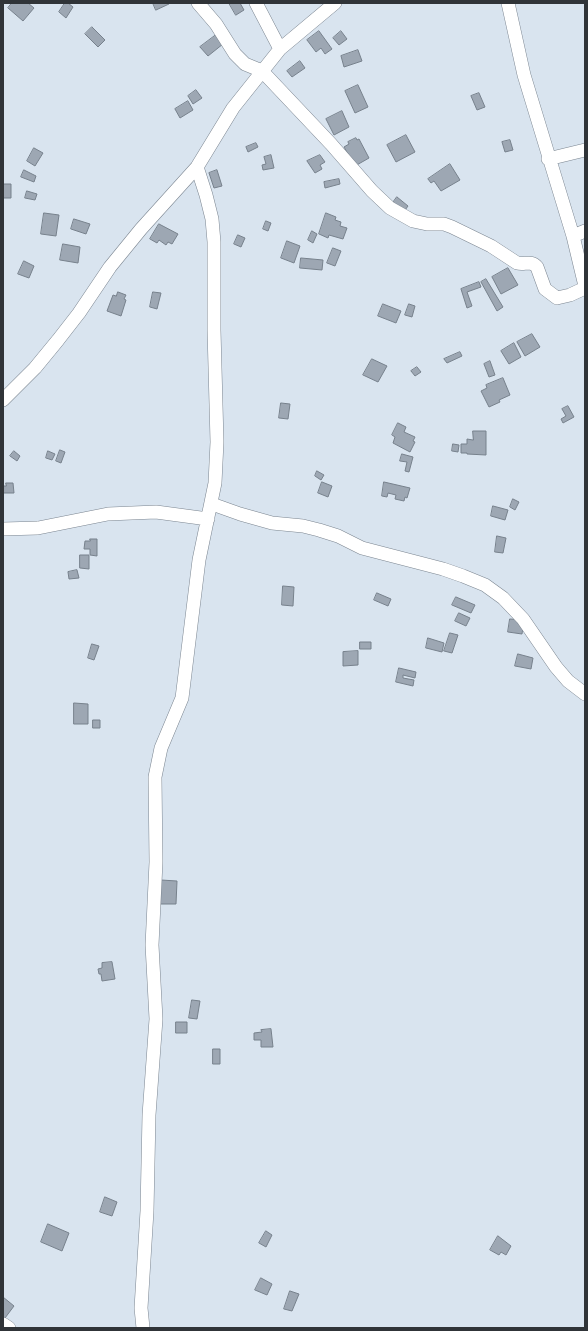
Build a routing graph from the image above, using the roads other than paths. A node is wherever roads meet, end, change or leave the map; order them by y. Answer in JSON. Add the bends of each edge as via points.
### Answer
{"nodes":[{"id":1,"x":198,"y":3,"type":"edge"},
{"id":2,"x":256,"y":3,"type":"edge"},
{"id":3,"x":335,"y":3,"type":"edge"},
{"id":4,"x":508,"y":3,"type":"edge"},
{"id":5,"x":280,"y":48,"type":"junction"},
{"id":6,"x":262,"y":71,"type":"junction"},
{"id":7,"x":585,"y":150,"type":"edge"},
{"id":8,"x":548,"y":159,"type":"junction"},
{"id":9,"x":197,"y":167,"type":"junction"},
{"id":10,"x":585,"y":231,"type":"edge"},
{"id":11,"x":573,"y":236,"type":"junction"},
{"id":12,"x":585,"y":287,"type":"edge"},
{"id":13,"x":3,"y":400,"type":"edge"},
{"id":14,"x":212,"y":504,"type":"junction"},
{"id":15,"x":208,"y":519,"type":"junction"},
{"id":16,"x":3,"y":529,"type":"edge"},
{"id":17,"x":585,"y":694,"type":"edge"},
{"id":18,"x":3,"y":1324,"type":"edge"},
{"id":19,"x":10,"y":1328,"type":"edge"},
{"id":20,"x":143,"y":1328,"type":"edge"}],
"edges":[{"from":1,"to":6,"type":"street","via":[[216,24],[235,54],[245,64]]},
{"from":2,"to":5,"type":"street"},
{"from":3,"to":5,"type":"street"},
{"from":4,"to":8,"type":"street","via":[[524,75]]},
{"from":5,"to":6,"type":"street"},
{"from":6,"to":9,"type":"street","via":[[232,108]]},
{"from":6,"to":12,"type":"street","via":[[390,208],[413,221],[452,227],[491,246],[517,263],[535,264],[545,289],[557,298]]},
{"from":7,"to":8,"type":"street"},
{"from":8,"to":11,"type":"street"},
{"from":9,"to":13,"type":"street","via":[[110,267],[79,313],[35,368]]},
{"from":9,"to":14,"type":"street","via":[[212,218],[214,242],[217,442]]},
{"from":10,"to":11,"type":"street"},
{"from":11,"to":12,"type":"street"},
{"from":14,"to":15,"type":"street"},
{"from":14,"to":17,"type":"street","via":[[272,522],[320,530],[362,548],[443,569],[486,586],[503,598],[523,619],[556,667],[568,681]]},
{"from":15,"to":16,"type":"street","via":[[156,512],[108,514],[38,528]]},
{"from":15,"to":20,"type":"street","via":[[199,560],[182,698],[161,748],[155,777],[156,862],[152,945],[156,1019],[149,1115],[141,1308]]},
{"from":18,"to":19,"type":"street"}]}
